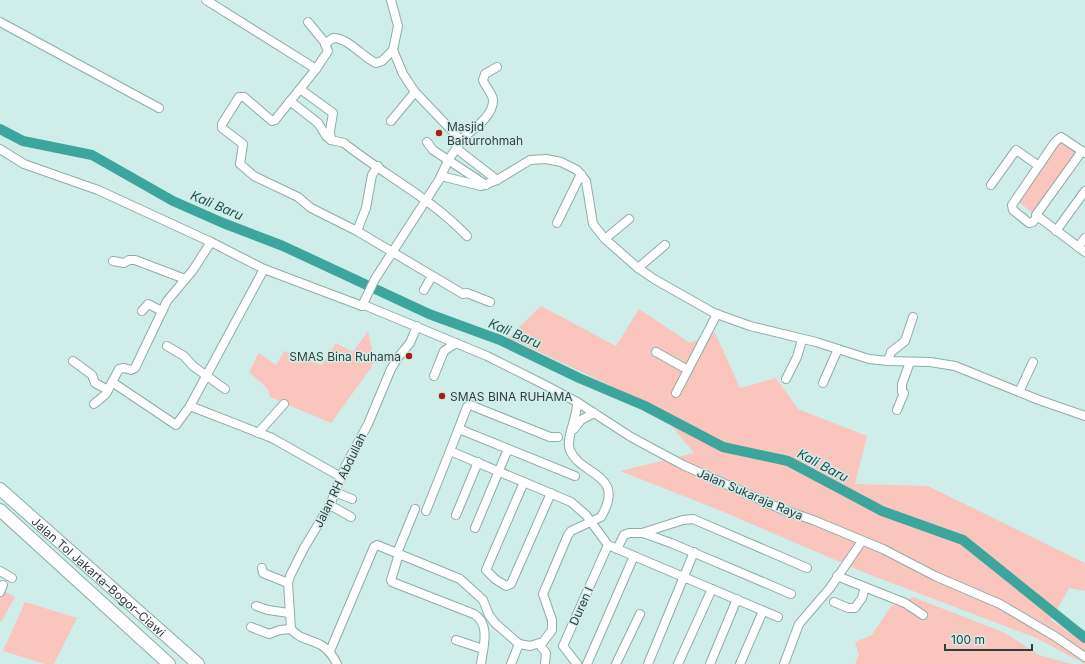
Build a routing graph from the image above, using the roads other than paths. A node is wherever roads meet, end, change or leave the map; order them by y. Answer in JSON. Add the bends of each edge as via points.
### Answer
{"nodes":[{"id":1,"x":206,"y":0,"type":"edge"},
{"id":2,"x":391,"y":0,"type":"edge"},
{"id":3,"x":0,"y":22,"type":"edge"},
{"id":4,"x":308,"y":22,"type":"dead end"},
{"id":5,"x":326,"y":44,"type":"junction"},
{"id":6,"x":393,"y":50,"type":"junction"},
{"id":7,"x":497,"y":67,"type":"dead end"},
{"id":8,"x":316,"y":69,"type":"junction"},
{"id":9,"x":300,"y":89,"type":"junction"},
{"id":10,"x":415,"y":92,"type":"junction"},
{"id":11,"x":290,"y":101,"type":"junction"},
{"id":12,"x":159,"y":108,"type":"dead end"},
{"id":13,"x":391,"y":121,"type":"dead end"},
{"id":14,"x":331,"y":140,"type":"junction"},
{"id":15,"x":460,"y":140,"type":"junction"},
{"id":16,"x":426,"y":142,"type":"dead end"},
{"id":17,"x":0,"y":149,"type":"edge"},
{"id":18,"x":457,"y":150,"type":"junction"},
{"id":19,"x":1083,"y":152,"type":"edge"},
{"id":20,"x":449,"y":159,"type":"junction"},
{"id":21,"x":378,"y":166,"type":"junction"},
{"id":22,"x":1039,"y":166,"type":"junction"},
{"id":23,"x":581,"y":174,"type":"junction"},
{"id":24,"x":441,"y":176,"type":"junction"},
{"id":25,"x":497,"y":180,"type":"junction"},
{"id":26,"x":486,"y":184,"type":"junction"},
{"id":27,"x":991,"y":185,"type":"dead end"},
{"id":28,"x":1085,"y":191,"type":"edge"},
{"id":29,"x":426,"y":200,"type":"junction"},
{"id":30,"x":1037,"y":217,"type":"junction"},
{"id":31,"x":629,"y":219,"type":"dead end"},
{"id":32,"x":557,"y":223,"type":"dead end"},
{"id":33,"x":358,"y":231,"type":"junction"},
{"id":34,"x":1056,"y":231,"type":"junction"},
{"id":35,"x":467,"y":236,"type":"dead end"},
{"id":36,"x":1085,"y":238,"type":"edge"},
{"id":37,"x":605,"y":239,"type":"junction"},
{"id":38,"x":212,"y":242,"type":"junction"},
{"id":39,"x":665,"y":245,"type":"dead end"},
{"id":40,"x":1082,"y":250,"type":"edge"},
{"id":41,"x":392,"y":252,"type":"junction"},
{"id":42,"x":113,"y":261,"type":"dead end"},
{"id":43,"x":638,"y":268,"type":"junction"},
{"id":44,"x":264,"y":269,"type":"junction"},
{"id":45,"x":432,"y":276,"type":"junction"},
{"id":46,"x":185,"y":279,"type":"junction"},
{"id":47,"x":424,"y":290,"type":"dead end"},
{"id":48,"x":490,"y":302,"type":"dead end"},
{"id":49,"x":362,"y":306,"type":"junction"},
{"id":50,"x":142,"y":311,"type":"dead end"},
{"id":51,"x":162,"y":311,"type":"junction"},
{"id":52,"x":717,"y":314,"type":"junction"},
{"id":53,"x":913,"y":316,"type":"dead end"},
{"id":54,"x":417,"y":326,"type":"junction"},
{"id":55,"x":802,"y":340,"type":"junction"},
{"id":56,"x":456,"y":343,"type":"junction"},
{"id":57,"x":167,"y":346,"type":"dead end"},
{"id":58,"x":838,"y":349,"type":"junction"},
{"id":59,"x":656,"y":352,"type":"dead end"},
{"id":60,"x":73,"y":361,"type":"dead end"},
{"id":61,"x":888,"y":361,"type":"junction"},
{"id":62,"x":910,"y":362,"type":"junction"},
{"id":63,"x":1033,"y":362,"type":"dead end"},
{"id":64,"x":688,"y":370,"type":"junction"},
{"id":65,"x":207,"y":374,"type":"junction"},
{"id":66,"x":434,"y":376,"type":"dead end"},
{"id":67,"x":786,"y":379,"type":"dead end"},
{"id":68,"x":112,"y":382,"type":"junction"},
{"id":69,"x":823,"y":383,"type":"dead end"},
{"id":70,"x":225,"y":388,"type":"dead end"},
{"id":71,"x":108,"y":390,"type":"junction"},
{"id":72,"x":1019,"y":392,"type":"junction"},
{"id":73,"x":676,"y":393,"type":"dead end"},
{"id":74,"x":577,"y":402,"type":"junction"},
{"id":75,"x":94,"y":404,"type":"dead end"},
{"id":76,"x":284,"y":404,"type":"dead end"},
{"id":77,"x":190,"y":406,"type":"junction"},
{"id":78,"x":897,"y":410,"type":"dead end"},
{"id":79,"x":594,"y":413,"type":"junction"},
{"id":80,"x":1085,"y":416,"type":"edge"},
{"id":81,"x":459,"y":429,"type":"junction"},
{"id":82,"x":572,"y":431,"type":"junction"},
{"id":83,"x":258,"y":433,"type":"junction"},
{"id":84,"x":558,"y":437,"type":"dead end"},
{"id":85,"x":508,"y":449,"type":"junction"},
{"id":86,"x":450,"y":451,"type":"junction"},
{"id":87,"x":478,"y":462,"type":"junction"},
{"id":88,"x":500,"y":471,"type":"junction"},
{"id":89,"x":341,"y":476,"type":"junction"},
{"id":90,"x":575,"y":476,"type":"dead end"},
{"id":91,"x":524,"y":482,"type":"junction"},
{"id":92,"x":0,"y":489,"type":"edge"},
{"id":93,"x":335,"y":492,"type":"junction"},
{"id":94,"x":551,"y":493,"type":"junction"},
{"id":95,"x":352,"y":499,"type":"dead end"},
{"id":96,"x":330,"y":505,"type":"junction"},
{"id":97,"x":415,"y":509,"type":"dead end"},
{"id":98,"x":0,"y":510,"type":"edge"},
{"id":99,"x":426,"y":511,"type":"dead end"},
{"id":100,"x":456,"y":515,"type":"dead end"},
{"id":101,"x":351,"y":517,"type":"dead end"},
{"id":102,"x":592,"y":522,"type":"junction"},
{"id":103,"x":670,"y":525,"type":"junction"},
{"id":104,"x":475,"y":528,"type":"dead end"},
{"id":105,"x":642,"y":533,"type":"junction"},
{"id":106,"x":862,"y":541,"type":"junction"},
{"id":107,"x":671,"y":542,"type":"junction"},
{"id":108,"x":608,"y":545,"type":"junction"},
{"id":109,"x":617,"y":549,"type":"junction"},
{"id":110,"x":694,"y":552,"type":"junction"},
{"id":111,"x":398,"y":554,"type":"junction"},
{"id":112,"x":634,"y":556,"type":"junction"},
{"id":113,"x":262,"y":568,"type":"dead end"},
{"id":114,"x":807,"y":568,"type":"dead end"},
{"id":115,"x":0,"y":571,"type":"edge"},
{"id":116,"x":684,"y":576,"type":"junction"},
{"id":117,"x":838,"y":576,"type":"junction"},
{"id":118,"x":12,"y":578,"type":"dead end"},
{"id":119,"x":288,"y":583,"type":"junction"},
{"id":120,"x":865,"y":588,"type":"junction"},
{"id":121,"x":712,"y":589,"type":"junction"},
{"id":122,"x":791,"y":594,"type":"dead end"},
{"id":123,"x":737,"y":599,"type":"junction"},
{"id":124,"x":834,"y":602,"type":"dead end"},
{"id":125,"x":256,"y":606,"type":"dead end"},
{"id":126,"x":763,"y":611,"type":"junction"},
{"id":127,"x":289,"y":613,"type":"junction"},
{"id":128,"x":640,"y":614,"type":"dead end"},
{"id":129,"x":923,"y":615,"type":"dead end"},
{"id":130,"x":778,"y":617,"type":"dead end"},
{"id":131,"x":251,"y":627,"type":"dead end"},
{"id":132,"x":291,"y":629,"type":"junction"},
{"id":133,"x":456,"y":640,"type":"dead end"},
{"id":134,"x":519,"y":644,"type":"junction"},
{"id":135,"x":539,"y":644,"type":"junction"},
{"id":136,"x":483,"y":649,"type":"junction"},
{"id":137,"x":330,"y":651,"type":"junction"},
{"id":138,"x":1085,"y":657,"type":"edge"},
{"id":139,"x":169,"y":664,"type":"edge"},
{"id":140,"x":198,"y":664,"type":"edge"},
{"id":141,"x":337,"y":664,"type":"edge"},
{"id":142,"x":481,"y":664,"type":"edge"},
{"id":143,"x":511,"y":664,"type":"edge"},
{"id":144,"x":545,"y":664,"type":"edge"},
{"id":145,"x":577,"y":664,"type":"edge"},
{"id":146,"x":587,"y":664,"type":"edge"},
{"id":147,"x":616,"y":664,"type":"edge"},
{"id":148,"x":648,"y":664,"type":"edge"},
{"id":149,"x":678,"y":664,"type":"edge"},
{"id":150,"x":710,"y":664,"type":"edge"},
{"id":151,"x":740,"y":664,"type":"edge"},
{"id":152,"x":784,"y":664,"type":"edge"}],
"edges":[{"from":1,"to":8,"type":"street"},
{"from":2,"to":6,"type":"street","via":[[398,26]]},
{"from":3,"to":12,"type":"street"},
{"from":4,"to":5,"type":"street"},
{"from":5,"to":6,"type":"street","via":[[333,38],[338,39],[376,63],[382,61]]},
{"from":5,"to":8,"type":"street","via":[[328,51]]},
{"from":6,"to":10,"type":"street","via":[[402,74]]},
{"from":7,"to":15,"type":"street","via":[[486,74],[483,80],[493,99],[492,106],[481,122]]},
{"from":8,"to":9,"type":"street"},
{"from":9,"to":11,"type":"street"},
{"from":9,"to":14,"type":"street","via":[[333,113]]},
{"from":10,"to":13,"type":"street"},
{"from":10,"to":15,"type":"street"},
{"from":11,"to":14,"type":"street","via":[[318,123],[323,133]]},
{"from":11,"to":33,"type":"street","via":[[280,116],[272,121],[241,96],[222,124],[223,130],[243,144],[240,164],[254,176],[298,197],[311,208]]},
{"from":14,"to":21,"type":"street","via":[[344,143]]},
{"from":15,"to":18,"type":"street"},
{"from":16,"to":20,"type":"street","via":[[435,152]]},
{"from":17,"to":38,"type":"street","name":"Jalan Sukaraja Raya","via":[[24,164],[98,190]]},
{"from":18,"to":20,"type":"street"},
{"from":18,"to":25,"type":"street"},
{"from":19,"to":22,"type":"street","via":[[1061,137]]},
{"from":19,"to":30,"type":"street","via":[[1036,214]]},
{"from":20,"to":24,"type":"street"},
{"from":20,"to":26,"type":"street"},
{"from":21,"to":29,"type":"street"},
{"from":21,"to":33,"type":"street","via":[[372,175],[366,208]]},
{"from":22,"to":27,"type":"street","via":[[1016,150]]},
{"from":22,"to":30,"type":"street","via":[[1012,207],[1029,223]]},
{"from":23,"to":25,"type":"street","via":[[561,162],[535,159],[521,164]]},
{"from":23,"to":32,"type":"street"},
{"from":23,"to":37,"type":"street","via":[[588,186],[593,224]]},
{"from":24,"to":26,"type":"street","via":[[477,186]]},
{"from":24,"to":29,"type":"street"},
{"from":25,"to":26,"type":"street"},
{"from":28,"to":34,"type":"street"},
{"from":29,"to":35,"type":"street"},
{"from":29,"to":41,"type":"street"},
{"from":30,"to":34,"type":"street"},
{"from":31,"to":37,"type":"street"},
{"from":33,"to":41,"type":"street"},
{"from":34,"to":40,"type":"street"},
{"from":36,"to":40,"type":"street"},
{"from":37,"to":43,"type":"street"},
{"from":38,"to":44,"type":"street","name":"Jalan Sukaraja Raya"},
{"from":38,"to":46,"type":"street"},
{"from":39,"to":43,"type":"street"},
{"from":41,"to":45,"type":"street"},
{"from":41,"to":49,"type":"street"},
{"from":42,"to":46,"type":"street","via":[[124,263],[135,260]]},
{"from":43,"to":52,"type":"street","via":[[654,280]]},
{"from":44,"to":49,"type":"street","name":"Jalan Sukaraja Raya"},
{"from":44,"to":65,"type":"street"},
{"from":45,"to":47,"type":"street"},
{"from":45,"to":48,"type":"street","via":[[463,294],[467,293]]},
{"from":46,"to":51,"type":"street"},
{"from":49,"to":54,"type":"street","name":"Jalan Sukaraja Raya"},
{"from":50,"to":51,"type":"street","via":[[148,304]]},
{"from":51,"to":68,"type":"street","via":[[135,368],[118,369]]},
{"from":52,"to":55,"type":"street"},
{"from":52,"to":64,"type":"street"},
{"from":53,"to":61,"type":"street","via":[[905,340],[891,352]]},
{"from":54,"to":56,"type":"street","name":"Jalan Sukaraja Raya"},
{"from":54,"to":89,"type":"street","name":"Jalan RH Abdullah","via":[[410,343],[391,369],[368,424]]},
{"from":55,"to":58,"type":"street"},
{"from":55,"to":67,"type":"street"},
{"from":56,"to":66,"type":"street","via":[[444,352]]},
{"from":56,"to":74,"type":"street","name":"Jalan Sukaraja Raya"},
{"from":57,"to":65,"type":"street"},
{"from":58,"to":61,"type":"street","via":[[869,359]]},
{"from":58,"to":69,"type":"street"},
{"from":59,"to":64,"type":"street"},
{"from":60,"to":71,"type":"street","via":[[92,375],[95,382]]},
{"from":61,"to":62,"type":"street"},
{"from":62,"to":72,"type":"street","via":[[938,362],[955,366]]},
{"from":62,"to":78,"type":"street","via":[[902,384],[904,393]]},
{"from":63,"to":72,"type":"street"},
{"from":64,"to":73,"type":"street"},
{"from":65,"to":70,"type":"street"},
{"from":65,"to":77,"type":"street"},
{"from":68,"to":71,"type":"street"},
{"from":68,"to":77,"type":"street","via":[[174,425]]},
{"from":71,"to":75,"type":"street","via":[[104,397]]},
{"from":72,"to":80,"type":"street"},
{"from":74,"to":79,"type":"street","name":"Jalan Sukaraja Raya"},
{"from":74,"to":82,"type":"street"},
{"from":76,"to":83,"type":"street"},
{"from":77,"to":83,"type":"street"},
{"from":79,"to":82,"type":"street","via":[[581,420]]},
{"from":79,"to":106,"type":"street","name":"Jalan Sukaraja Raya","via":[[631,437],[683,465],[781,509]]},
{"from":81,"to":84,"type":"street","via":[[470,405],[550,437]]},
{"from":81,"to":85,"type":"street"},
{"from":81,"to":86,"type":"street"},
{"from":82,"to":102,"type":"street","via":[[569,439],[570,451],[574,458],[603,481],[607,489],[604,511]]},
{"from":83,"to":89,"type":"street","via":[[291,447]]},
{"from":85,"to":88,"type":"street"},
{"from":85,"to":90,"type":"street"},
{"from":86,"to":87,"type":"street"},
{"from":86,"to":99,"type":"street"},
{"from":87,"to":88,"type":"street"},
{"from":87,"to":100,"type":"street"},
{"from":88,"to":91,"type":"street"},
{"from":88,"to":104,"type":"street"},
{"from":89,"to":93,"type":"street","name":"Jalan RH Abdullah"},
{"from":91,"to":94,"type":"street"},
{"from":91,"to":94,"type":"street","via":[[486,570],[490,576],[506,586],[511,584]]},
{"from":92,"to":140,"type":"highway","name":"Jalan Tol Jakarta–Bogor–Ciawi"},
{"from":93,"to":95,"type":"street"},
{"from":93,"to":96,"type":"street","name":"Jalan RH Abdullah"},
{"from":94,"to":102,"type":"street","via":[[579,507]]},
{"from":96,"to":101,"type":"street"},
{"from":96,"to":119,"type":"street","name":"Jalan RH Abdullah","via":[[304,548]]},
{"from":97,"to":111,"type":"street"},
{"from":98,"to":139,"type":"highway","name":"Jalan Tol Jakarta–Bogor–Ciawi"},
{"from":102,"to":108,"type":"street"},
{"from":102,"to":135,"type":"street","via":[[571,531],[568,536],[544,594],[552,620],[552,630]]},
{"from":103,"to":105,"type":"street"},
{"from":103,"to":107,"type":"street"},
{"from":103,"to":114,"type":"street","via":[[683,520],[697,520]]},
{"from":105,"to":107,"type":"street"},
{"from":105,"to":109,"type":"street","via":[[624,535]]},
{"from":106,"to":117,"type":"street"},
{"from":106,"to":138,"type":"street","name":"Jalan Sukaraja Raya","via":[[1000,604]]},
{"from":107,"to":110,"type":"street"},
{"from":108,"to":109,"type":"street"},
{"from":108,"to":145,"type":"street","name":"Duren I","via":[[563,646]]},
{"from":109,"to":112,"type":"street"},
{"from":110,"to":116,"type":"street"},
{"from":110,"to":122,"type":"street"},
{"from":111,"to":134,"type":"street","via":[[463,581],[483,600],[491,618]]},
{"from":111,"to":136,"type":"street","via":[[392,582],[477,616],[484,626]]},
{"from":111,"to":137,"type":"street","via":[[375,546]]},
{"from":112,"to":116,"type":"street"},
{"from":112,"to":146,"type":"street"},
{"from":113,"to":119,"type":"street","via":[[263,573]]},
{"from":115,"to":118,"type":"street"},
{"from":116,"to":121,"type":"street"},
{"from":116,"to":148,"type":"street"},
{"from":117,"to":120,"type":"street"},
{"from":117,"to":152,"type":"street","via":[[800,624]]},
{"from":119,"to":127,"type":"street","name":"Jalan RH Abdullah"},
{"from":120,"to":124,"type":"street","via":[[855,608]]},
{"from":120,"to":129,"type":"street","via":[[905,603]]},
{"from":121,"to":123,"type":"street"},
{"from":121,"to":149,"type":"street"},
{"from":123,"to":126,"type":"street"},
{"from":123,"to":150,"type":"street"},
{"from":125,"to":127,"type":"street"},
{"from":126,"to":130,"type":"street"},
{"from":126,"to":151,"type":"street"},
{"from":127,"to":132,"type":"street","name":"Jalan RH Abdullah"},
{"from":128,"to":147,"type":"street"},
{"from":131,"to":132,"type":"street","via":[[269,634]]},
{"from":132,"to":137,"type":"street"},
{"from":133,"to":136,"type":"street"},
{"from":134,"to":135,"type":"street"},
{"from":134,"to":143,"type":"street"},
{"from":135,"to":144,"type":"street","via":[[546,653]]},
{"from":136,"to":142,"type":"street"},
{"from":137,"to":141,"type":"street"}]}
